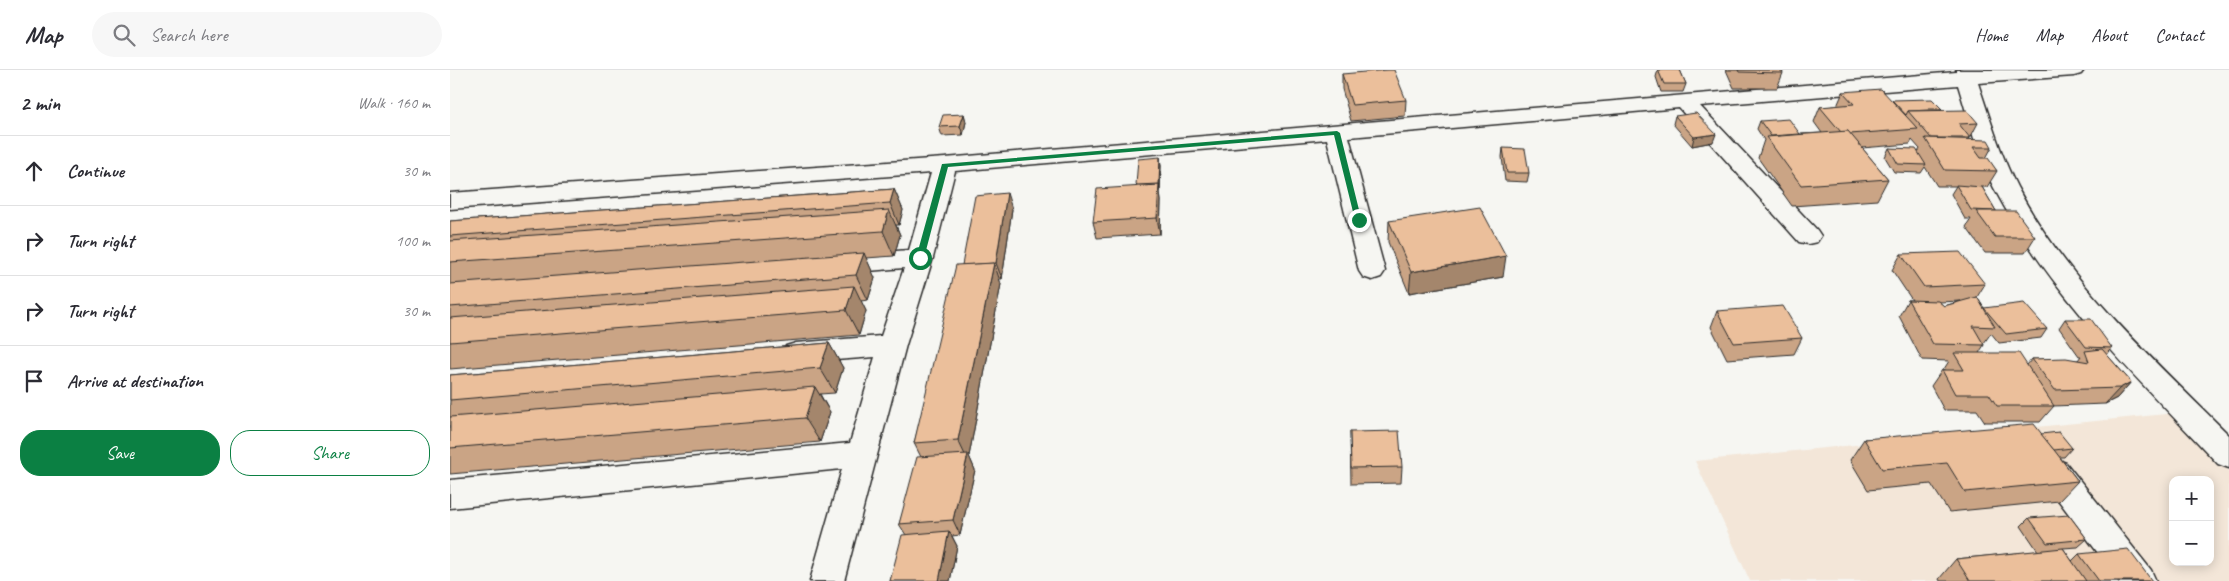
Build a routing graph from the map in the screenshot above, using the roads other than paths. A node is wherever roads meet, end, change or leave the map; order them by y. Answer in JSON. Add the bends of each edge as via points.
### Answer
{"nodes":[{"id":1,"x":1831,"y":70,"type":"edge"},
{"id":2,"x":2074,"y":70,"type":"edge"},
{"id":3,"x":1966,"y":74,"type":"edge"},
{"id":4,"x":1861,"y":76,"type":"edge"},
{"id":5,"x":1686,"y":103,"type":"junction"},
{"id":6,"x":1337,"y":133,"type":"junction"},
{"id":7,"x":945,"y":165,"type":"junction"},
{"id":8,"x":450,"y":201,"type":"edge"},
{"id":9,"x":1808,"y":236,"type":"dead end"},
{"id":10,"x":920,"y":258,"type":"junction"},
{"id":11,"x":812,"y":266,"type":"edge"},
{"id":12,"x":1372,"y":271,"type":"dead end"},
{"id":13,"x":892,"y":345,"type":"junction"},
{"id":14,"x":774,"y":355,"type":"edge"},
{"id":15,"x":862,"y":454,"type":"junction"},
{"id":16,"x":2229,"y":455,"type":"edge"},
{"id":17,"x":2055,"y":472,"type":"edge"},
{"id":18,"x":450,"y":494,"type":"edge"},
{"id":19,"x":824,"y":581,"type":"edge"},
{"id":20,"x":2139,"y":581,"type":"edge"}],
"edges":[{"from":1,"to":4,"type":"street"},
{"from":2,"to":3,"type":"street"},
{"from":3,"to":4,"type":"street"},
{"from":3,"to":16,"type":"street","via":[[2006,187],[2036,238],[2071,284],[2141,363]]},
{"from":4,"to":5,"type":"street"},
{"from":5,"to":6,"type":"street"},
{"from":5,"to":9,"type":"street"},
{"from":6,"to":7,"type":"street"},
{"from":6,"to":12,"type":"street"},
{"from":7,"to":8,"type":"street"},
{"from":7,"to":10,"type":"street"},
{"from":10,"to":11,"type":"street"},
{"from":10,"to":13,"type":"street"},
{"from":13,"to":14,"type":"street"},
{"from":13,"to":15,"type":"street"},
{"from":15,"to":18,"type":"street"},
{"from":15,"to":19,"type":"street"},
{"from":17,"to":20,"type":"street"}]}
